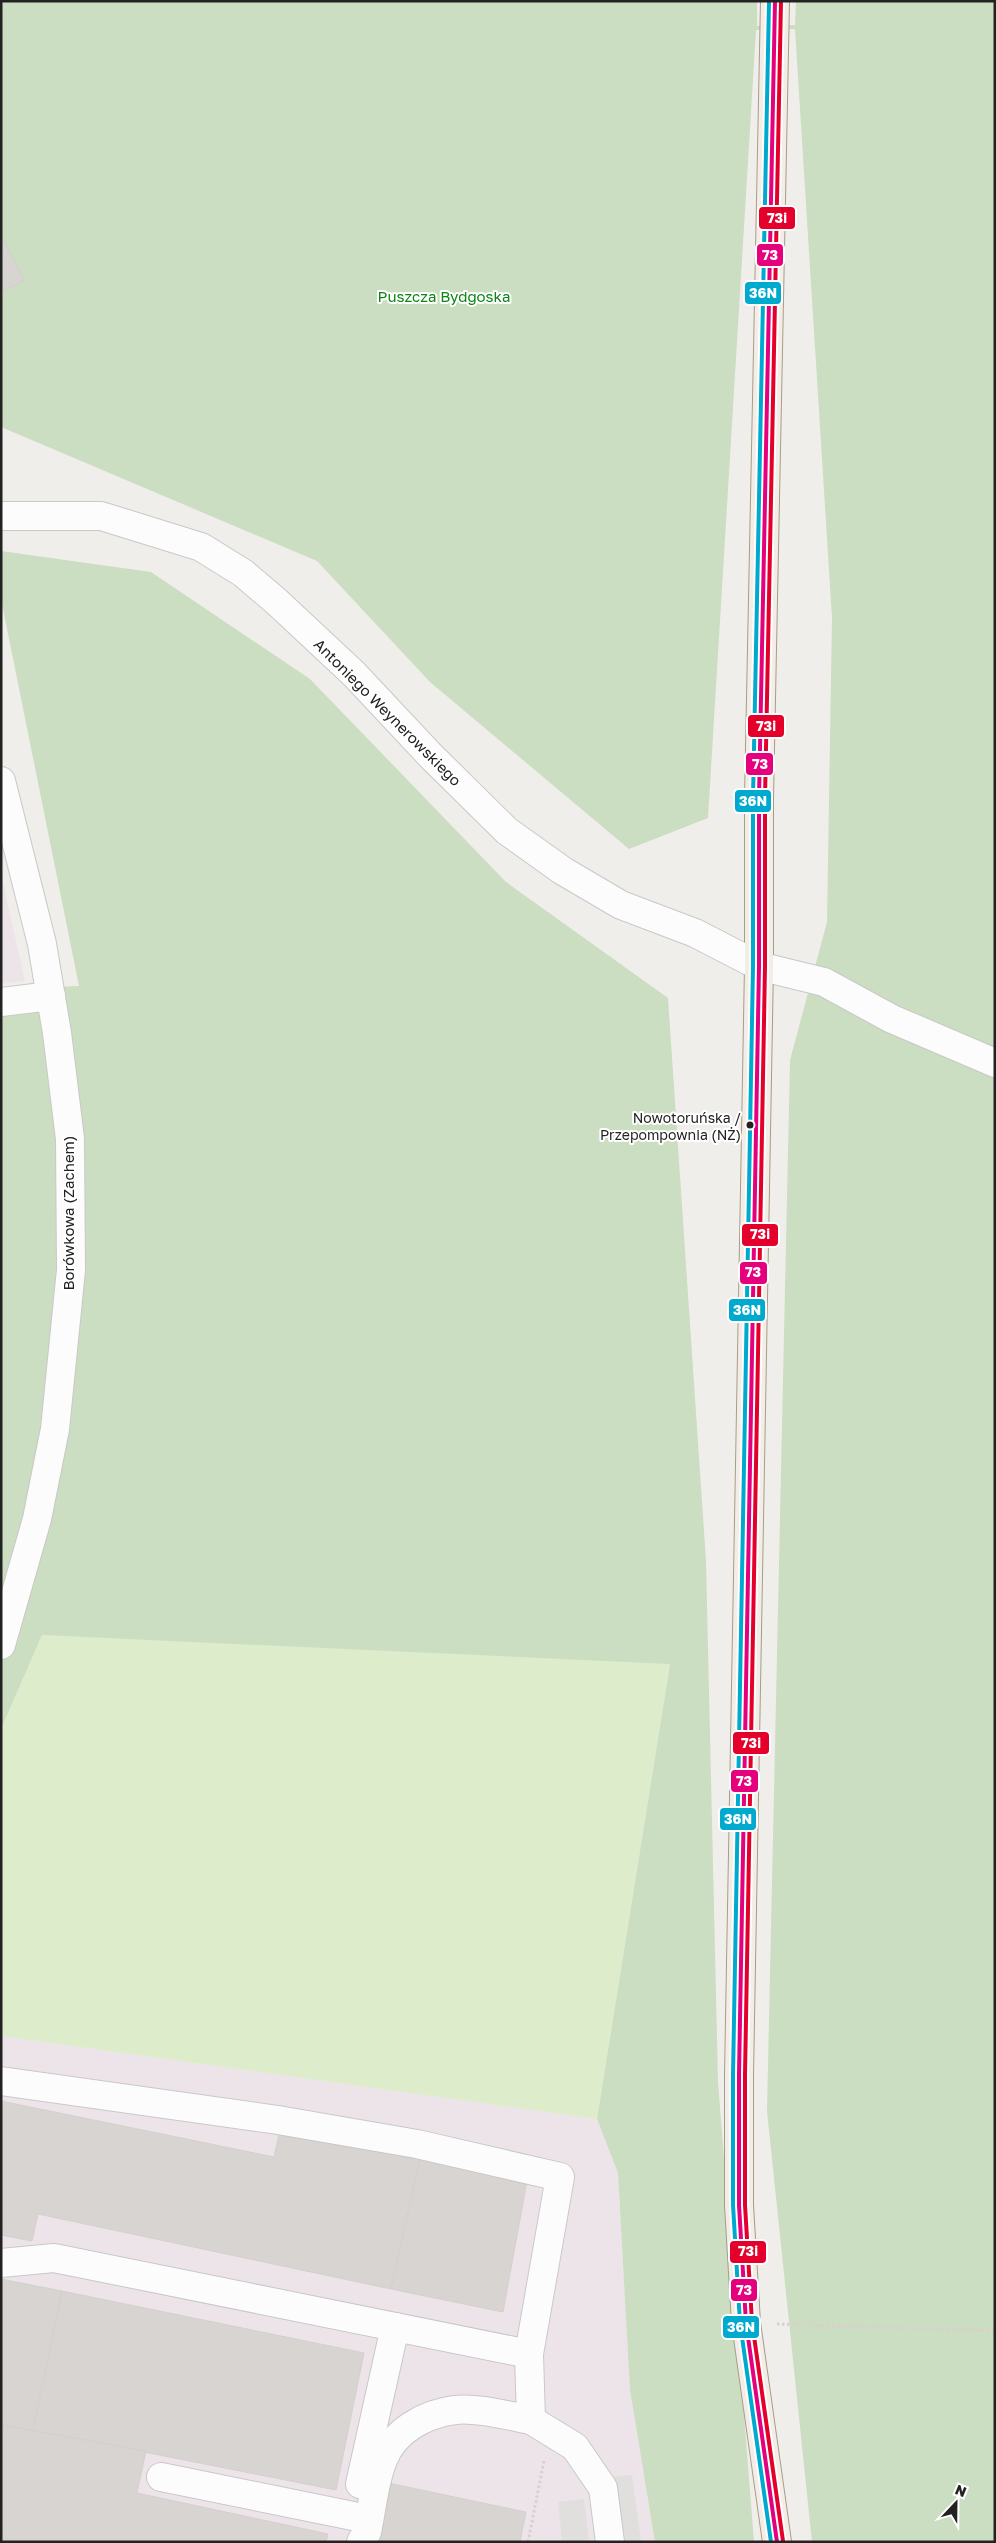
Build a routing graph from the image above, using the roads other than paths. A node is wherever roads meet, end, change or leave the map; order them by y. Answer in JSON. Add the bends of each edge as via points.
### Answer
{"nodes":[{"id":1,"x":775,"y":1,"type":"edge"},
{"id":2,"x":1,"y":516,"type":"edge"},
{"id":3,"x":1,"y":781,"type":"edge"},
{"id":4,"x":10,"y":853,"type":"edge"},
{"id":5,"x":759,"y":966,"type":"junction"},
{"id":6,"x":51,"y":996,"type":"junction"},
{"id":7,"x":1,"y":1002,"type":"edge"},
{"id":8,"x":995,"y":1063,"type":"edge"},
{"id":9,"x":1,"y":1645,"type":"edge"},
{"id":10,"x":1,"y":2081,"type":"edge"},
{"id":11,"x":1,"y":2263,"type":"edge"},
{"id":12,"x":395,"y":2326,"type":"junction"},
{"id":13,"x":529,"y":2354,"type":"junction"},
{"id":14,"x":542,"y":2427,"type":"junction"},
{"id":15,"x":161,"y":2477,"type":"dead end"},
{"id":16,"x":352,"y":2529,"type":"edge"},
{"id":17,"x":361,"y":2542,"type":"edge"},
{"id":18,"x":610,"y":2542,"type":"edge"},
{"id":19,"x":777,"y":2542,"type":"edge"}],
"edges":[{"from":1,"to":5,"type":"main road","via":[[759,798]]},
{"from":2,"to":5,"type":"street","name":"Antoniego Weynerowskiego","via":[[101,516],[201,547],[243,573],[277,602],[354,674],[507,831],[562,871],[621,904],[695,933]]},
{"from":3,"to":4,"type":"street","name":"Borówkowa (Zachem)"},
{"from":4,"to":6,"type":"street","name":"Borówkowa (Zachem)","via":[[42,944]]},
{"from":5,"to":8,"type":"street","name":"Antoniego Weynerowskiego","via":[[824,982],[925,1034]]},
{"from":5,"to":19,"type":"main road","via":[[739,2205],[746,2322]]},
{"from":6,"to":7,"type":"street"},
{"from":6,"to":9,"type":"street","name":"Borówkowa (Zachem)","via":[[70,1139],[71,1270],[55,1429],[37,1519]]},
{"from":10,"to":13,"type":"street","via":[[398,2140],[560,2177]]},
{"from":11,"to":12,"type":"street","via":[[54,2258]]},
{"from":12,"to":13,"type":"street"},
{"from":12,"to":16,"type":"street"},
{"from":13,"to":14,"type":"street"},
{"from":14,"to":17,"type":"street","via":[[500,2414],[456,2409],[430,2416],[406,2429],[392,2441],[382,2461],[367,2532]]},
{"from":14,"to":18,"type":"street","via":[[575,2447],[603,2488]]},
{"from":15,"to":16,"type":"street"}]}
